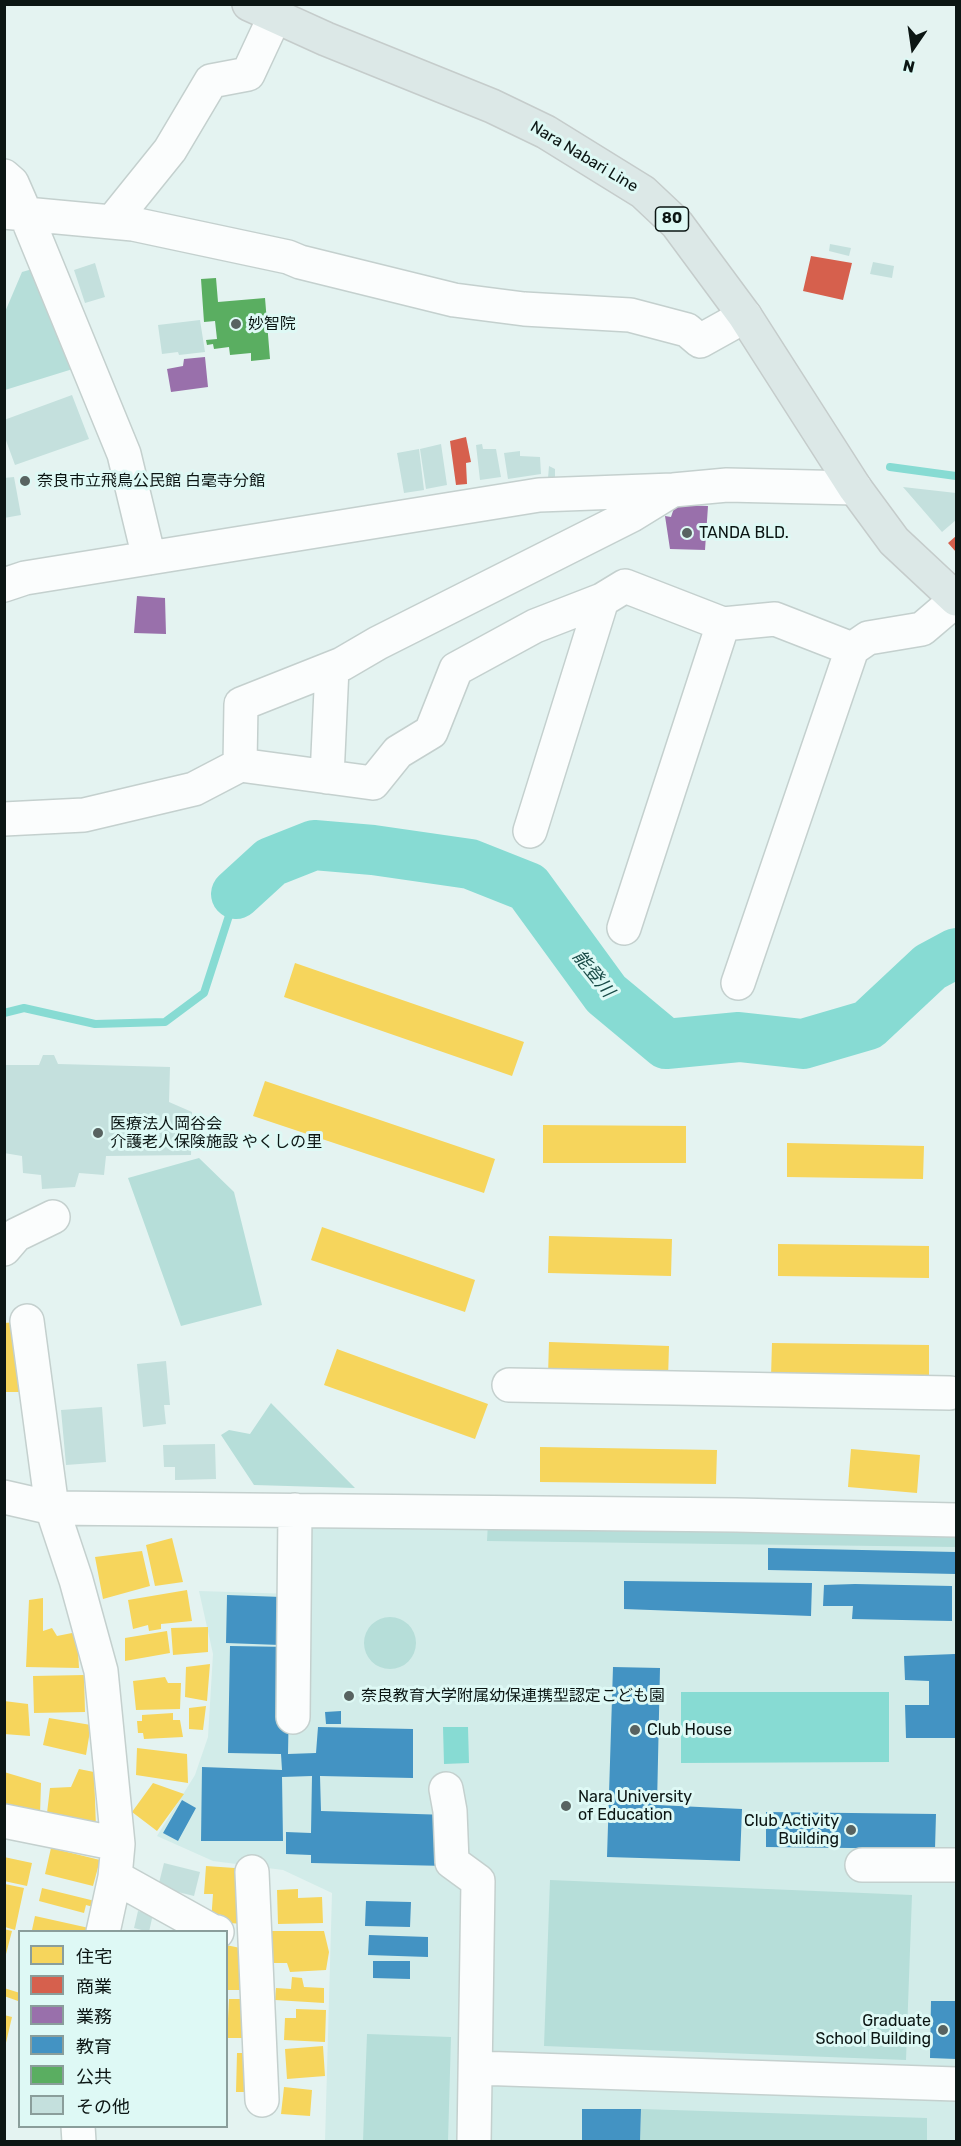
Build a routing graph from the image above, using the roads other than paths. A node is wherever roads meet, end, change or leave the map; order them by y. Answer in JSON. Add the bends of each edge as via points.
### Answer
{"nodes":[{"id":1,"x":262,"y":10,"type":"edge"},
{"id":2,"x":4,"y":176,"type":"edge"},
{"id":3,"x":15,"y":214,"type":"edge"},
{"id":4,"x":112,"y":222,"type":"junction"},
{"id":5,"x":745,"y":316,"type":"junction"},
{"id":6,"x":855,"y":488,"type":"junction"},
{"id":7,"x":673,"y":490,"type":"junction"},
{"id":8,"x":149,"y":558,"type":"junction"},
{"id":9,"x":4,"y":585,"type":"edge"},
{"id":10,"x":602,"y":600,"type":"junction"},
{"id":11,"x":957,"y":600,"type":"edge"},
{"id":12,"x":723,"y":624,"type":"junction"},
{"id":13,"x":852,"y":649,"type":"junction"},
{"id":14,"x":332,"y":668,"type":"junction"},
{"id":15,"x":240,"y":765,"type":"junction"},
{"id":16,"x":327,"y":777,"type":"junction"},
{"id":17,"x":4,"y":819,"type":"edge"},
{"id":18,"x":530,"y":831,"type":"dead end"},
{"id":19,"x":624,"y":928,"type":"dead end"},
{"id":20,"x":738,"y":983,"type":"dead end"},
{"id":21,"x":53,"y":1217,"type":"dead end"},
{"id":22,"x":4,"y":1249,"type":"edge"},
{"id":23,"x":27,"y":1321,"type":"dead end"},
{"id":24,"x":509,"y":1385,"type":"dead end"},
{"id":25,"x":950,"y":1393,"type":"dead end"},
{"id":26,"x":4,"y":1497,"type":"edge"},
{"id":27,"x":52,"y":1508,"type":"junction"},
{"id":28,"x":295,"y":1510,"type":"junction"},
{"id":29,"x":957,"y":1520,"type":"edge"},
{"id":30,"x":293,"y":1717,"type":"dead end"},
{"id":31,"x":446,"y":1789,"type":"dead end"},
{"id":32,"x":4,"y":1821,"type":"edge"},
{"id":33,"x":118,"y":1844,"type":"junction"},
{"id":34,"x":862,"y":1864,"type":"dead end"},
{"id":35,"x":957,"y":1865,"type":"edge"},
{"id":36,"x":252,"y":1872,"type":"dead end"},
{"id":37,"x":115,"y":1877,"type":"junction"},
{"id":38,"x":104,"y":1930,"type":"edge"},
{"id":39,"x":210,"y":1930,"type":"edge"},
{"id":40,"x":241,"y":1932,"type":"edge"},
{"id":41,"x":476,"y":2068,"type":"junction"},
{"id":42,"x":957,"y":2084,"type":"edge"},
{"id":43,"x":262,"y":2100,"type":"dead end"},
{"id":44,"x":474,"y":2142,"type":"edge"}],
"edges":[{"from":1,"to":4,"type":"street","via":[[248,74],[211,81],[170,150]]},
{"from":1,"to":5,"type":"main road","name":"Nara Nabari Line","number":"80","via":[[492,106],[546,132],[643,192],[677,224]]},
{"from":2,"to":3,"type":"street","via":[[12,183]]},
{"from":3,"to":4,"type":"street"},
{"from":3,"to":8,"type":"street","via":[[124,454]]},
{"from":4,"to":5,"type":"street","via":[[288,257],[454,300],[524,309],[630,315],[687,330],[700,341]]},
{"from":5,"to":6,"type":"main road","name":"Nara Nabari Line","number":"80"},
{"from":6,"to":7,"type":"street","via":[[727,485]]},
{"from":6,"to":11,"type":"main road","name":"Nara Nabari Line","number":"80","via":[[894,541]]},
{"from":7,"to":8,"type":"street","via":[[539,495]]},
{"from":7,"to":14,"type":"street","via":[[632,515]]},
{"from":8,"to":9,"type":"street","via":[[25,578]]},
{"from":10,"to":12,"type":"street","via":[[626,586]]},
{"from":10,"to":16,"type":"street","via":[[535,626],[456,669],[431,732],[398,752],[373,783]]},
{"from":10,"to":18,"type":"street"},
{"from":11,"to":13,"type":"street","via":[[922,629],[868,638]]},
{"from":12,"to":13,"type":"street","via":[[775,619]]},
{"from":12,"to":19,"type":"street"},
{"from":13,"to":20,"type":"street"},
{"from":14,"to":15,"type":"street","via":[[241,704]]},
{"from":14,"to":16,"type":"street"},
{"from":15,"to":16,"type":"street"},
{"from":15,"to":17,"type":"street","via":[[194,789],[84,815]]},
{"from":21,"to":22,"type":"street","via":[[16,1235]]},
{"from":23,"to":27,"type":"street"},
{"from":24,"to":25,"type":"street"},
{"from":26,"to":27,"type":"street"},
{"from":27,"to":28,"type":"street"},
{"from":27,"to":33,"type":"street","via":[[101,1671]]},
{"from":28,"to":29,"type":"street"},
{"from":28,"to":30,"type":"street"},
{"from":31,"to":41,"type":"street","via":[[452,1862],[478,1881]]},
{"from":32,"to":33,"type":"street"},
{"from":33,"to":37,"type":"street"},
{"from":34,"to":35,"type":"street"},
{"from":36,"to":40,"type":"street"},
{"from":37,"to":38,"type":"street"},
{"from":37,"to":39,"type":"street"},
{"from":40,"to":43,"type":"street"},
{"from":41,"to":42,"type":"street"},
{"from":41,"to":44,"type":"street"}]}
